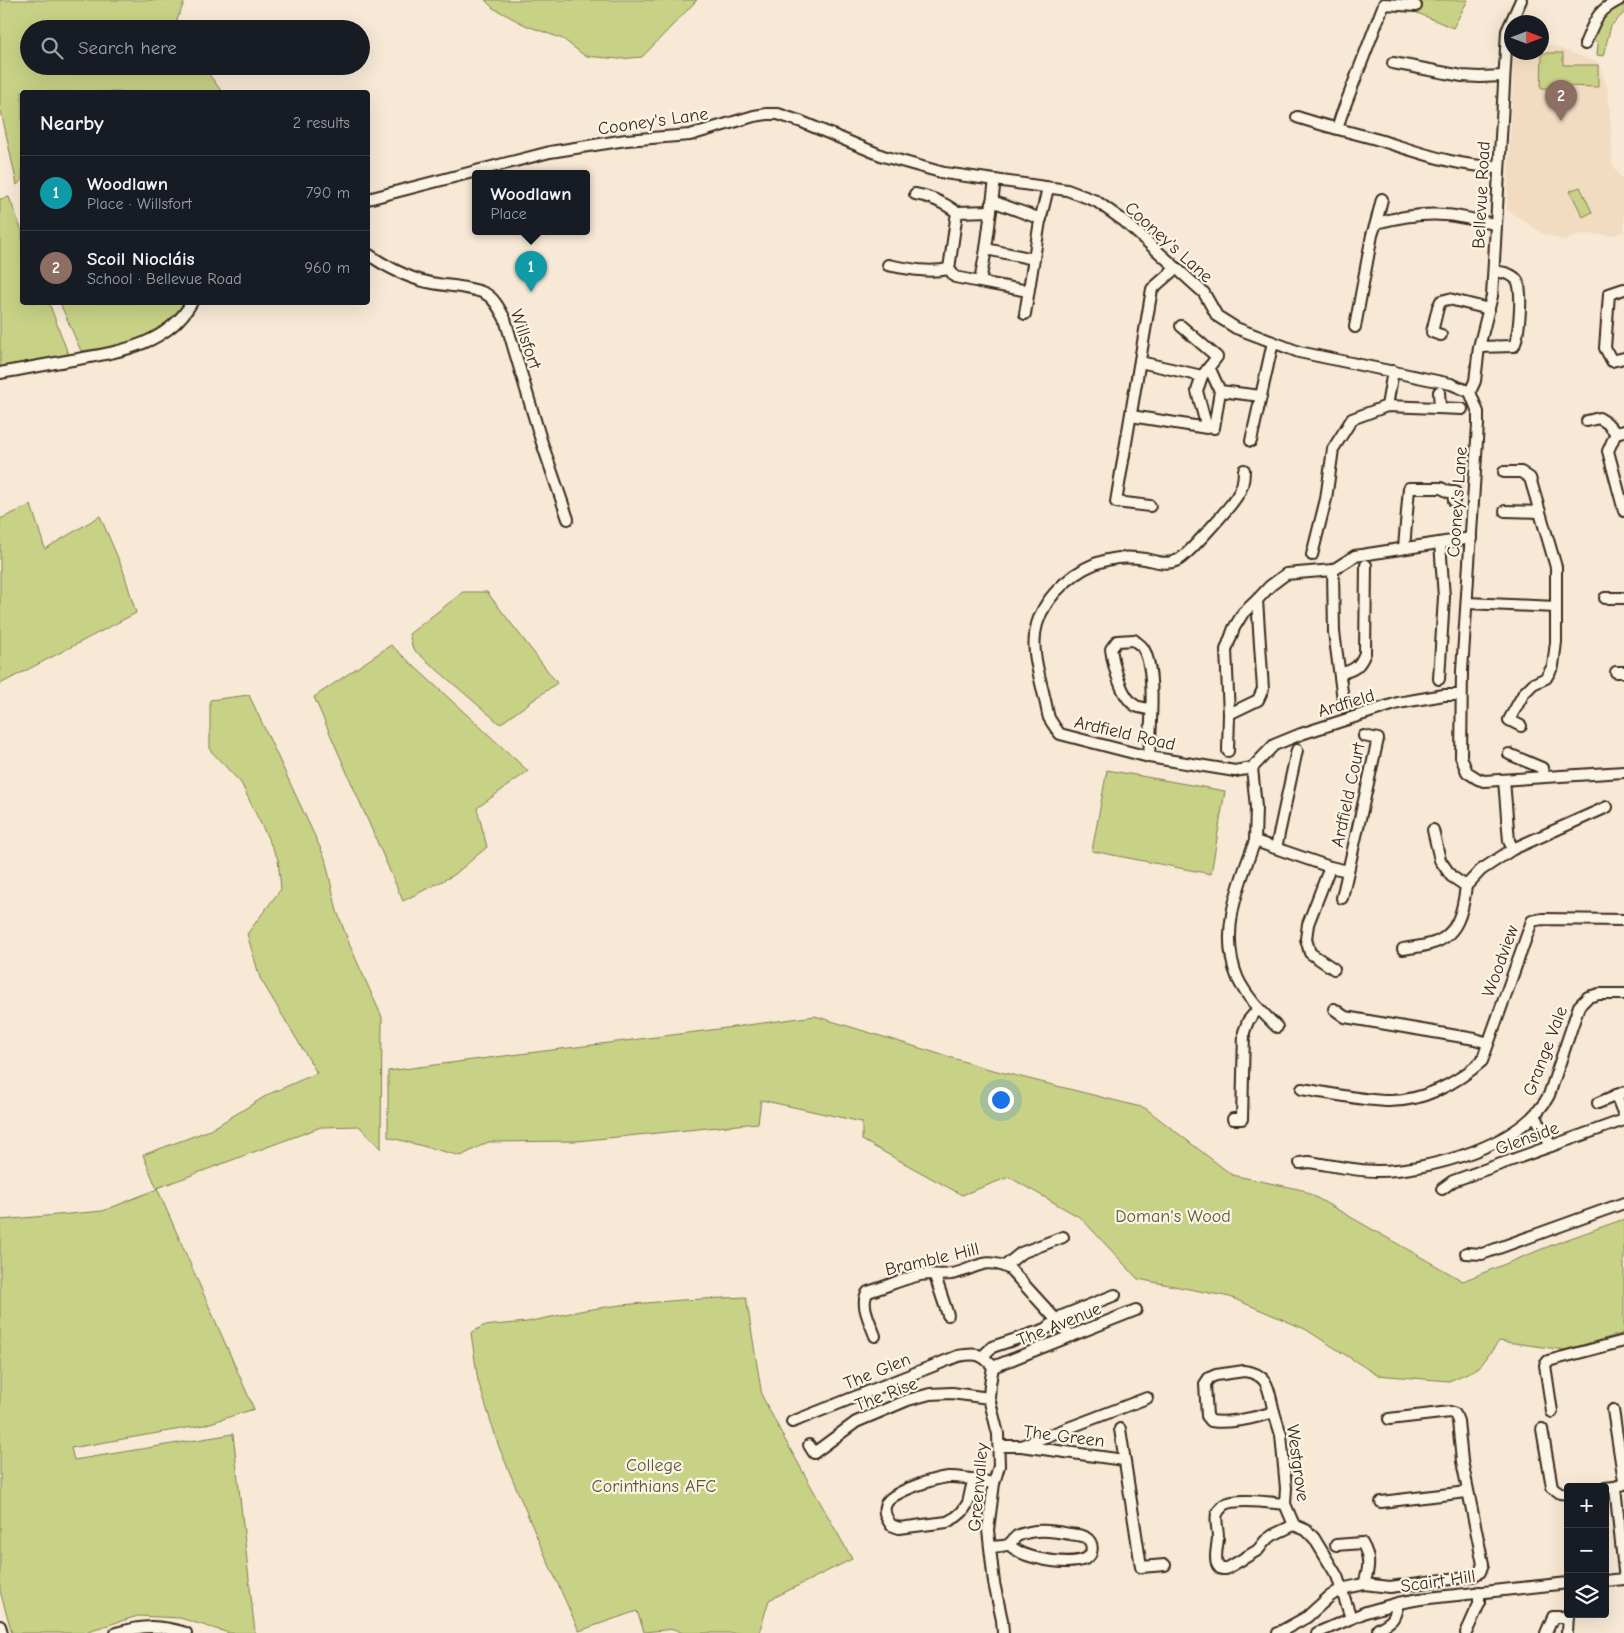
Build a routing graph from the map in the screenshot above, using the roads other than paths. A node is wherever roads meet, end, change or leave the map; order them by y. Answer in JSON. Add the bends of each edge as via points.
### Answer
{"nodes":[{"id":1,"x":1521,"y":0,"type":"edge"},
{"id":2,"x":1619,"y":0,"type":"edge"},
{"id":3,"x":1416,"y":6,"type":"dead end"},
{"id":4,"x":1585,"y":44,"type":"dead end"},
{"id":5,"x":1393,"y":63,"type":"dead end"},
{"id":6,"x":1504,"y":76,"type":"junction"},
{"id":7,"x":1297,"y":117,"type":"dead end"},
{"id":8,"x":1337,"y":129,"type":"junction"},
{"id":9,"x":1498,"y":167,"type":"junction"},
{"id":10,"x":480,"y":170,"type":"edge"},
{"id":11,"x":472,"y":172,"type":"edge"},
{"id":12,"x":995,"y":180,"type":"junction"},
{"id":13,"x":1048,"y":188,"type":"junction"},
{"id":14,"x":915,"y":194,"type":"dead end"},
{"id":15,"x":370,"y":198,"type":"edge"},
{"id":16,"x":1382,"y":199,"type":"dead end"},
{"id":17,"x":992,"y":206,"type":"junction"},
{"id":18,"x":957,"y":212,"type":"junction"},
{"id":19,"x":1041,"y":219,"type":"junction"},
{"id":20,"x":1376,"y":223,"type":"junction"},
{"id":21,"x":1495,"y":224,"type":"junction"},
{"id":22,"x":986,"y":249,"type":"junction"},
{"id":23,"x":370,"y":255,"type":"edge"},
{"id":24,"x":1034,"y":259,"type":"junction"},
{"id":25,"x":888,"y":265,"type":"dead end"},
{"id":26,"x":1176,"y":268,"type":"junction"},
{"id":27,"x":949,"y":270,"type":"junction"},
{"id":28,"x":1494,"y":271,"type":"junction"},
{"id":29,"x":980,"y":282,"type":"junction"},
{"id":30,"x":1624,"y":289,"type":"edge"},
{"id":31,"x":1028,"y":291,"type":"junction"},
{"id":32,"x":190,"y":305,"type":"edge"},
{"id":33,"x":1489,"y":309,"type":"junction"},
{"id":34,"x":1025,"y":314,"type":"dead end"},
{"id":35,"x":1181,"y":326,"type":"dead end"},
{"id":36,"x":1356,"y":328,"type":"dead end"},
{"id":37,"x":1440,"y":335,"type":"dead end"},
{"id":38,"x":1273,"y":342,"type":"junction"},
{"id":39,"x":1479,"y":347,"type":"junction"},
{"id":40,"x":1624,"y":358,"type":"edge"},
{"id":41,"x":1140,"y":362,"type":"junction"},
{"id":42,"x":1393,"y":371,"type":"junction"},
{"id":43,"x":1205,"y":372,"type":"junction"},
{"id":44,"x":0,"y":373,"type":"edge"},
{"id":45,"x":1220,"y":391,"type":"junction"},
{"id":46,"x":1439,"y":392,"type":"dead end"},
{"id":47,"x":1470,"y":392,"type":"junction"},
{"id":48,"x":1261,"y":396,"type":"junction"},
{"id":49,"x":1386,"y":406,"type":"junction"},
{"id":50,"x":1440,"y":408,"type":"junction"},
{"id":51,"x":1462,"y":409,"type":"dead end"},
{"id":52,"x":1130,"y":416,"type":"junction"},
{"id":53,"x":1587,"y":421,"type":"dead end"},
{"id":54,"x":1214,"y":428,"type":"dead end"},
{"id":55,"x":1620,"y":432,"type":"edge"},
{"id":56,"x":1251,"y":441,"type":"dead end"},
{"id":57,"x":1244,"y":470,"type":"dead end"},
{"id":58,"x":1504,"y":472,"type":"dead end"},
{"id":59,"x":1454,"y":501,"type":"dead end"},
{"id":60,"x":1150,"y":506,"type":"dead end"},
{"id":61,"x":1505,"y":511,"type":"dead end"},
{"id":62,"x":1624,"y":511,"type":"edge"},
{"id":63,"x":1540,"y":512,"type":"junction"},
{"id":64,"x":568,"y":519,"type":"dead end"},
{"id":65,"x":1471,"y":538,"type":"junction"},
{"id":66,"x":1440,"y":543,"type":"junction"},
{"id":67,"x":1404,"y":548,"type":"junction"},
{"id":68,"x":1312,"y":555,"type":"dead end"},
{"id":69,"x":1366,"y":565,"type":"dead end"},
{"id":70,"x":1332,"y":570,"type":"junction"},
{"id":71,"x":1605,"y":598,"type":"dead end"},
{"id":72,"x":1624,"y":598,"type":"edge"},
{"id":73,"x":1257,"y":600,"type":"junction"},
{"id":74,"x":1467,"y":603,"type":"junction"},
{"id":75,"x":1556,"y":607,"type":"junction"},
{"id":76,"x":1340,"y":673,"type":"junction"},
{"id":77,"x":1439,"y":679,"type":"dead end"},
{"id":78,"x":1461,"y":695,"type":"junction"},
{"id":79,"x":1344,"y":706,"type":"dead end"},
{"id":80,"x":1151,"y":710,"type":"junction"},
{"id":81,"x":1230,"y":714,"type":"junction"},
{"id":82,"x":1521,"y":726,"type":"dead end"},
{"id":83,"x":1364,"y":736,"type":"dead end"},
{"id":84,"x":1297,"y":750,"type":"dead end"},
{"id":85,"x":1228,"y":751,"type":"dead end"},
{"id":86,"x":1509,"y":754,"type":"dead end"},
{"id":87,"x":1149,"y":757,"type":"junction"},
{"id":88,"x":1252,"y":768,"type":"junction"},
{"id":89,"x":1624,"y":772,"type":"edge"},
{"id":90,"x":1542,"y":777,"type":"junction"},
{"id":91,"x":1504,"y":780,"type":"junction"},
{"id":92,"x":1608,"y":807,"type":"dead end"},
{"id":93,"x":1434,"y":830,"type":"dead end"},
{"id":94,"x":1255,"y":841,"type":"junction"},
{"id":95,"x":1276,"y":848,"type":"junction"},
{"id":96,"x":1513,"y":849,"type":"junction"},
{"id":97,"x":1330,"y":867,"type":"junction"},
{"id":98,"x":1348,"y":871,"type":"junction"},
{"id":99,"x":1466,"y":886,"type":"junction"},
{"id":100,"x":1342,"y":898,"type":"dead end"},
{"id":101,"x":1624,"y":920,"type":"edge"},
{"id":102,"x":1403,"y":949,"type":"dead end"},
{"id":103,"x":1334,"y":969,"type":"dead end"},
{"id":104,"x":1624,"y":994,"type":"edge"},
{"id":105,"x":1258,"y":1009,"type":"junction"},
{"id":106,"x":1334,"y":1009,"type":"dead end"},
{"id":107,"x":1276,"y":1028,"type":"dead end"},
{"id":108,"x":1488,"y":1043,"type":"junction"},
{"id":109,"x":1302,"y":1090,"type":"dead end"},
{"id":110,"x":1620,"y":1094,"type":"edge"},
{"id":111,"x":1598,"y":1103,"type":"dead end"},
{"id":112,"x":1534,"y":1115,"type":"junction"},
{"id":113,"x":1624,"y":1115,"type":"edge"},
{"id":114,"x":1233,"y":1119,"type":"dead end"},
{"id":115,"x":1624,"y":1120,"type":"edge"},
{"id":116,"x":1552,"y":1146,"type":"junction"},
{"id":117,"x":1300,"y":1163,"type":"dead end"},
{"id":118,"x":1442,"y":1189,"type":"dead end"},
{"id":119,"x":1624,"y":1203,"type":"edge"},
{"id":120,"x":1063,"y":1237,"type":"dead end"},
{"id":121,"x":1466,"y":1253,"type":"dead end"},
{"id":122,"x":1006,"y":1266,"type":"junction"},
{"id":123,"x":935,"y":1276,"type":"junction"},
{"id":124,"x":1115,"y":1295,"type":"dead end"},
{"id":125,"x":1136,"y":1310,"type":"dead end"},
{"id":126,"x":948,"y":1315,"type":"dead end"},
{"id":127,"x":1057,"y":1320,"type":"junction"},
{"id":128,"x":875,"y":1336,"type":"dead end"},
{"id":129,"x":1071,"y":1336,"type":"junction"},
{"id":130,"x":1624,"y":1341,"type":"edge"},
{"id":131,"x":979,"y":1355,"type":"junction"},
{"id":132,"x":993,"y":1367,"type":"junction"},
{"id":133,"x":990,"y":1398,"type":"junction"},
{"id":134,"x":1147,"y":1398,"type":"dead end"},
{"id":135,"x":1613,"y":1410,"type":"dead end"},
{"id":136,"x":1274,"y":1412,"type":"junction"},
{"id":137,"x":1552,"y":1412,"type":"dead end"},
{"id":138,"x":1389,"y":1419,"type":"dead end"},
{"id":139,"x":792,"y":1422,"type":"dead end"},
{"id":140,"x":1120,"y":1429,"type":"dead end"},
{"id":141,"x":1542,"y":1429,"type":"dead end"},
{"id":142,"x":808,"y":1444,"type":"dead end"},
{"id":143,"x":999,"y":1446,"type":"junction"},
{"id":144,"x":1021,"y":1446,"type":"junction"},
{"id":145,"x":1124,"y":1460,"type":"junction"},
{"id":146,"x":973,"y":1481,"type":"junction"},
{"id":147,"x":994,"y":1483,"type":"junction"},
{"id":148,"x":1617,"y":1485,"type":"edge"},
{"id":149,"x":1467,"y":1492,"type":"junction"},
{"id":150,"x":1564,"y":1494,"type":"edge"},
{"id":151,"x":1381,"y":1502,"type":"dead end"},
{"id":152,"x":1286,"y":1504,"type":"junction"},
{"id":153,"x":1294,"y":1525,"type":"junction"},
{"id":154,"x":1009,"y":1544,"type":"junction"},
{"id":155,"x":1336,"y":1545,"type":"dead end"},
{"id":156,"x":990,"y":1547,"type":"junction"},
{"id":157,"x":1165,"y":1565,"type":"dead end"},
{"id":158,"x":1624,"y":1571,"type":"edge"},
{"id":159,"x":1624,"y":1580,"type":"edge"},
{"id":160,"x":1609,"y":1581,"type":"edge"},
{"id":161,"x":1364,"y":1584,"type":"junction"},
{"id":162,"x":1564,"y":1584,"type":"edge"},
{"id":163,"x":1341,"y":1589,"type":"junction"},
{"id":164,"x":1479,"y":1592,"type":"junction"},
{"id":165,"x":1398,"y":1603,"type":"junction"},
{"id":166,"x":1564,"y":1616,"type":"edge"},
{"id":167,"x":1351,"y":1618,"type":"junction"},
{"id":168,"x":1568,"y":1618,"type":"edge"},
{"id":169,"x":0,"y":1626,"type":"edge"},
{"id":170,"x":1378,"y":1629,"type":"dead end"},
{"id":171,"x":2,"y":1633,"type":"edge"},
{"id":172,"x":116,"y":1633,"type":"edge"},
{"id":173,"x":186,"y":1633,"type":"edge"},
{"id":174,"x":1003,"y":1633,"type":"edge"},
{"id":175,"x":1278,"y":1633,"type":"edge"},
{"id":176,"x":1317,"y":1633,"type":"edge"},
{"id":177,"x":1466,"y":1633,"type":"edge"},
{"id":178,"x":1546,"y":1633,"type":"edge"},
{"id":179,"x":1567,"y":1633,"type":"edge"}],
"edges":[{"from":1,"to":6,"type":"street","name":"Bellevue Road","via":[[1507,31]]},
{"from":2,"to":4,"type":"street","via":[[1599,13]]},
{"from":3,"to":8,"type":"street","via":[[1384,4]]},
{"from":5,"to":6,"type":"street","via":[[1462,76]]},
{"from":6,"to":9,"type":"street","name":"Bellevue Road"},
{"from":7,"to":8,"type":"street"},
{"from":8,"to":9,"type":"street","via":[[1446,160],[1477,167]]},
{"from":9,"to":21,"type":"street","name":"Bellevue Road"},
{"from":10,"to":12,"type":"street","name":"Cooney's Lane","via":[[550,152],[626,140],[690,135],[767,114],[789,116],[883,156],[944,173]]},
{"from":11,"to":15,"type":"street","name":"Cooney's Lane"},
{"from":12,"to":13,"type":"street","name":"Cooney's Lane"},
{"from":12,"to":17,"type":"street"},
{"from":13,"to":19,"type":"street"},
{"from":13,"to":26,"type":"street","name":"Cooney's Lane","via":[[1067,190],[1096,201],[1124,221]]},
{"from":14,"to":18,"type":"street","via":[[945,204]]},
{"from":16,"to":20,"type":"street"},
{"from":17,"to":18,"type":"street"},
{"from":17,"to":19,"type":"street"},
{"from":17,"to":22,"type":"street"},
{"from":18,"to":27,"type":"street"},
{"from":19,"to":24,"type":"street"},
{"from":20,"to":21,"type":"street","via":[[1428,214]]},
{"from":20,"to":36,"type":"street"},
{"from":21,"to":28,"type":"street","name":"Bellevue Road"},
{"from":22,"to":24,"type":"street"},
{"from":22,"to":29,"type":"street"},
{"from":23,"to":64,"type":"street","name":"Willsfort","via":[[410,277],[484,293],[492,299],[505,319]]},
{"from":24,"to":31,"type":"street"},
{"from":25,"to":27,"type":"street","via":[[919,271]]},
{"from":26,"to":38,"type":"street","name":"Cooney's Lane","via":[[1204,293],[1217,316],[1236,328]]},
{"from":26,"to":41,"type":"street","via":[[1152,289]]},
{"from":27,"to":29,"type":"street","via":[[955,277]]},
{"from":28,"to":33,"type":"street","name":"Bellevue Road"},
{"from":28,"to":39,"type":"street","via":[[1510,274],[1518,280],[1517,339],[1514,346]]},
{"from":29,"to":31,"type":"street"},
{"from":30,"to":40,"type":"street","via":[[1609,294],[1606,348],[1612,361]]},
{"from":31,"to":34,"type":"street"},
{"from":32,"to":44,"type":"street","via":[[168,331],[129,349]]},
{"from":33,"to":37,"type":"street","via":[[1449,299],[1441,301],[1432,332]]},
{"from":33,"to":39,"type":"street","name":"Bellevue Road"},
{"from":35,"to":43,"type":"street","via":[[1217,357]]},
{"from":38,"to":42,"type":"street","name":"Cooney's Lane","via":[[1300,352]]},
{"from":38,"to":48,"type":"street"},
{"from":39,"to":47,"type":"street","name":"Bellevue Road","via":[[1475,381]]},
{"from":41,"to":43,"type":"street"},
{"from":41,"to":52,"type":"street"},
{"from":42,"to":47,"type":"street","name":"Cooney's Lane","via":[[1451,384]]},
{"from":42,"to":49,"type":"street"},
{"from":43,"to":45,"type":"street"},
{"from":43,"to":52,"type":"street","via":[[1197,391],[1207,428]]},
{"from":45,"to":48,"type":"street"},
{"from":45,"to":54,"type":"street"},
{"from":46,"to":50,"type":"street"},
{"from":47,"to":65,"type":"street","name":"Cooney's Lane","via":[[1478,412]]},
{"from":48,"to":56,"type":"street"},
{"from":49,"to":50,"type":"street"},
{"from":49,"to":68,"type":"street","via":[[1352,419],[1333,449],[1326,499]]},
{"from":50,"to":51,"type":"street"},
{"from":52,"to":60,"type":"street","via":[[1116,502]]},
{"from":53,"to":55,"type":"street","via":[[1598,418]]},
{"from":55,"to":62,"type":"street","via":[[1608,451]]},
{"from":57,"to":87,"type":"street","name":"Ardfield Road","via":[[1243,485],[1237,496],[1178,560],[1160,563],[1120,558],[1090,566],[1056,592],[1037,625],[1034,650],[1049,717],[1060,734]]},
{"from":58,"to":63,"type":"street","via":[[1521,472],[1530,478]]},
{"from":59,"to":67,"type":"street","via":[[1455,492],[1441,488],[1409,488]]},
{"from":61,"to":63,"type":"street"},
{"from":63,"to":75,"type":"street","via":[[1556,567]]},
{"from":65,"to":66,"type":"street"},
{"from":65,"to":74,"type":"street","name":"Cooney's Lane"},
{"from":66,"to":67,"type":"street"},
{"from":66,"to":77,"type":"street","via":[[1444,597]]},
{"from":67,"to":70,"type":"street","via":[[1355,556]]},
{"from":69,"to":76,"type":"street","via":[[1364,653],[1355,668]]},
{"from":70,"to":73,"type":"street","via":[[1286,574]]},
{"from":70,"to":76,"type":"street","via":[[1334,632]]},
{"from":71,"to":72,"type":"street"},
{"from":73,"to":81,"type":"street","via":[[1234,628],[1226,650]]},
{"from":73,"to":81,"type":"street","via":[[1263,690],[1258,700]]},
{"from":74,"to":75,"type":"street"},
{"from":74,"to":78,"type":"street","name":"Cooney's Lane"},
{"from":75,"to":82,"type":"street","via":[[1553,666],[1546,678],[1524,693],[1509,720]]},
{"from":76,"to":79,"type":"street"},
{"from":78,"to":88,"type":"street","name":"Ardfield","via":[[1398,703],[1301,734],[1274,745]]},
{"from":78,"to":91,"type":"street","name":"Cooney's Lane","via":[[1461,757],[1467,772],[1484,781]]},
{"from":80,"to":80,"type":"street","via":[[1148,664],[1142,648],[1134,640],[1117,641],[1111,649],[1114,670],[1126,695],[1135,706]]},
{"from":80,"to":87,"type":"street"},
{"from":81,"to":85,"type":"street"},
{"from":83,"to":98,"type":"street","name":"Ardfield Court","via":[[1378,739]]},
{"from":84,"to":95,"type":"street"},
{"from":86,"to":90,"type":"street","via":[[1542,768]]},
{"from":87,"to":88,"type":"street","name":"Ardfield Road","via":[[1235,771]]},
{"from":88,"to":94,"type":"street"},
{"from":89,"to":90,"type":"street","name":"Cooney's Lane"},
{"from":90,"to":91,"type":"street","name":"Cooney's Lane"},
{"from":91,"to":96,"type":"street","via":[[1509,841]]},
{"from":92,"to":96,"type":"street"},
{"from":93,"to":99,"type":"street","via":[[1440,860],[1451,876]]},
{"from":94,"to":95,"type":"street"},
{"from":94,"to":105,"type":"street","via":[[1233,904],[1231,940],[1238,980]]},
{"from":95,"to":97,"type":"street"},
{"from":96,"to":99,"type":"street","via":[[1481,870]]},
{"from":97,"to":98,"type":"street"},
{"from":97,"to":103,"type":"street","via":[[1308,924],[1306,939],[1310,953]]},
{"from":98,"to":100,"type":"street"},
{"from":99,"to":102,"type":"street","via":[[1460,917],[1454,928],[1431,944]]},
{"from":101,"to":108,"type":"street","name":"Woodview","via":[[1532,921]]},
{"from":104,"to":112,"type":"street","name":"Grange Vale","via":[[1600,994],[1579,1006],[1549,1095]]},
{"from":105,"to":107,"type":"street"},
{"from":105,"to":114,"type":"street","via":[[1244,1032],[1242,1119]]},
{"from":106,"to":108,"type":"street","via":[[1345,1017]]},
{"from":108,"to":109,"type":"street","via":[[1482,1061],[1465,1076],[1444,1088],[1412,1098],[1386,1101]]},
{"from":110,"to":111,"type":"street"},
{"from":110,"to":113,"type":"street"},
{"from":112,"to":116,"type":"street"},
{"from":112,"to":117,"type":"street","name":"Grange Vale","via":[[1491,1144],[1437,1164],[1375,1171]]},
{"from":115,"to":116,"type":"street","name":"Glenside"},
{"from":116,"to":118,"type":"street","name":"Glenside","via":[[1453,1181]]},
{"from":119,"to":121,"type":"street","via":[[1482,1254]]},
{"from":120,"to":122,"type":"street","via":[[1021,1253]]},
{"from":122,"to":123,"type":"street","name":"Bramble Hill","via":[[986,1263]]},
{"from":122,"to":127,"type":"street","name":"Bramble Hill"},
{"from":123,"to":126,"type":"street"},
{"from":123,"to":128,"type":"street","name":"Bramble Hill","via":[[921,1275],[864,1296]]},
{"from":124,"to":127,"type":"street"},
{"from":125,"to":129,"type":"street","name":"The Avenue"},
{"from":127,"to":129,"type":"street","name":"Bramble Hill"},
{"from":127,"to":131,"type":"street","via":[[1046,1328],[992,1347]]},
{"from":129,"to":132,"type":"street","name":"The Avenue"},
{"from":130,"to":137,"type":"street","via":[[1548,1360],[1544,1365]]},
{"from":131,"to":132,"type":"street"},
{"from":131,"to":139,"type":"street","name":"The Glen","via":[[958,1356]]},
{"from":132,"to":133,"type":"street","name":"Greenvalley"},
{"from":133,"to":142,"type":"street","name":"The Rise","via":[[930,1394],[856,1422],[814,1453]]},
{"from":133,"to":143,"type":"street","name":"Greenvalley"},
{"from":134,"to":144,"type":"street"},
{"from":135,"to":148,"type":"street"},
{"from":136,"to":136,"type":"street","via":[[1267,1384],[1252,1372],[1216,1375],[1205,1384],[1206,1416],[1211,1421],[1222,1422]]},
{"from":136,"to":152,"type":"street","name":"Westgrove","via":[[1281,1435]]},
{"from":138,"to":149,"type":"street","via":[[1455,1414]]},
{"from":140,"to":145,"type":"street"},
{"from":141,"to":150,"type":"street","via":[[1552,1487]]},
{"from":143,"to":144,"type":"street","name":"The Green"},
{"from":143,"to":147,"type":"street","name":"Greenvalley","via":[[999,1466]]},
{"from":144,"to":145,"type":"street","name":"The Green"},
{"from":145,"to":157,"type":"street","via":[[1141,1567]]},
{"from":146,"to":146,"type":"street","via":[[968,1503],[962,1512],[947,1522],[899,1528],[891,1525],[885,1514],[885,1505],[891,1497],[915,1486],[950,1477]]},
{"from":146,"to":147,"type":"street"},
{"from":147,"to":156,"type":"street","name":"Greenvalley","via":[[988,1530]]},
{"from":148,"to":158,"type":"street"},
{"from":149,"to":151,"type":"street"},
{"from":149,"to":161,"type":"street","via":[[1483,1564],[1480,1572],[1473,1576],[1390,1587]]},
{"from":152,"to":153,"type":"street","name":"Westgrove"},
{"from":152,"to":153,"type":"street","via":[[1244,1501],[1229,1502],[1221,1508],[1216,1518],[1219,1567],[1226,1569],[1258,1550],[1273,1534]]},
{"from":153,"to":163,"type":"street","name":"Westgrove","via":[[1314,1538],[1337,1576]]},
{"from":154,"to":154,"type":"street","via":[[1018,1552],[1059,1562],[1088,1558],[1092,1548],[1083,1536],[1047,1530],[1018,1536]]},
{"from":154,"to":156,"type":"street"},
{"from":155,"to":161,"type":"street","via":[[1362,1543],[1369,1560]]},
{"from":156,"to":174,"type":"street","name":"Greenvalley"},
{"from":159,"to":160,"type":"street"},
{"from":161,"to":163,"type":"street"},
{"from":162,"to":164,"type":"street","name":"Scairt Hill"},
{"from":163,"to":167,"type":"street","name":"Westgrove"},
{"from":163,"to":175,"type":"street","via":[[1307,1617]]},
{"from":164,"to":165,"type":"street","name":"Scairt Hill"},
{"from":164,"to":177,"type":"street","via":[[1479,1604]]},
{"from":165,"to":167,"type":"street","name":"Scairt Hill"},
{"from":165,"to":170,"type":"street","via":[[1396,1616]]},
{"from":166,"to":178,"type":"street","via":[[1553,1617]]},
{"from":167,"to":176,"type":"street","name":"Scairt Hill"},
{"from":168,"to":179,"type":"street"},
{"from":169,"to":171,"type":"street"},
{"from":172,"to":173,"type":"street","via":[[144,1626]]}]}
